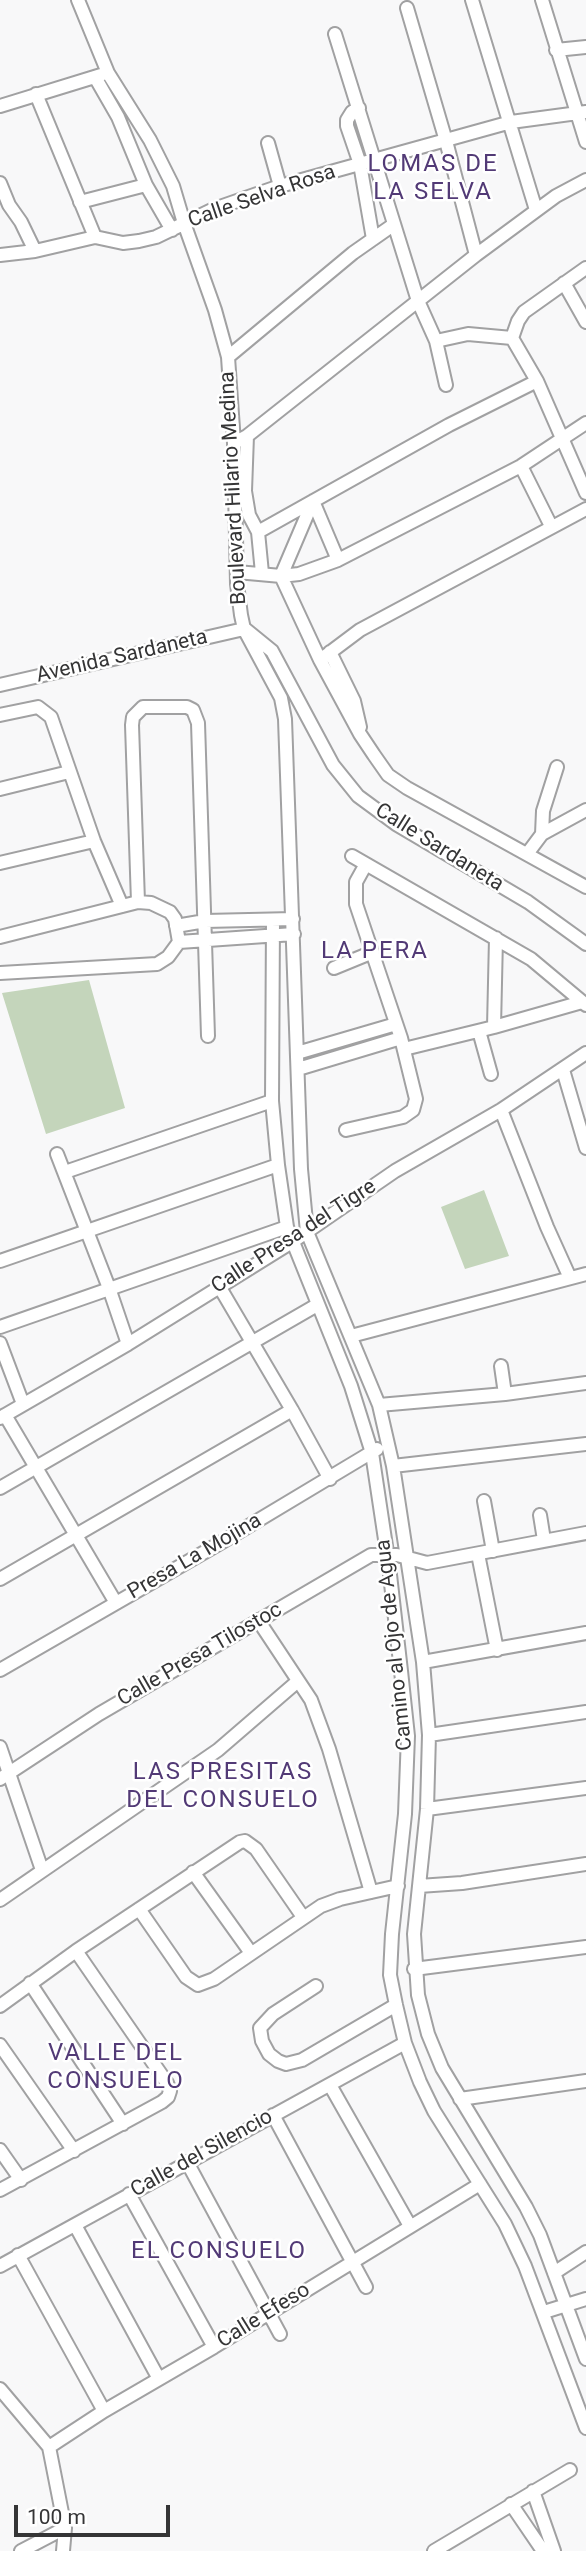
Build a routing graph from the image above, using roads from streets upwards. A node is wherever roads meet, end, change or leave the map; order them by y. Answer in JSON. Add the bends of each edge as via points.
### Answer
{"nodes":[{"id":1,"x":78,"y":0,"type":"edge"},
{"id":2,"x":472,"y":0,"type":"edge"},
{"id":3,"x":542,"y":0,"type":"edge"},
{"id":4,"x":407,"y":8,"type":"dead end"},
{"id":5,"x":335,"y":34,"type":"dead end"},
{"id":6,"x":586,"y":47,"type":"edge"},
{"id":7,"x":556,"y":50,"type":"junction"},
{"id":8,"x":108,"y":73,"type":"junction"},
{"id":9,"x":95,"y":77,"type":"junction"},
{"id":10,"x":36,"y":94,"type":"junction"},
{"id":11,"x":0,"y":106,"type":"edge"},
{"id":12,"x":359,"y":108,"type":"junction"},
{"id":13,"x":582,"y":113,"type":"edge"},
{"id":14,"x":511,"y":122,"type":"junction"},
{"id":15,"x":446,"y":141,"type":"junction"},
{"id":16,"x":586,"y":142,"type":"edge"},
{"id":17,"x":268,"y":143,"type":"dead end"},
{"id":18,"x":376,"y":160,"type":"junction"},
{"id":19,"x":360,"y":164,"type":"junction"},
{"id":20,"x":586,"y":180,"type":"edge"},
{"id":21,"x":0,"y":183,"type":"edge"},
{"id":22,"x":146,"y":185,"type":"junction"},
{"id":23,"x":280,"y":186,"type":"junction"},
{"id":24,"x":80,"y":202,"type":"junction"},
{"id":25,"x":5,"y":204,"type":"edge"},
{"id":26,"x":536,"y":210,"type":"junction"},
{"id":27,"x":184,"y":223,"type":"junction"},
{"id":28,"x":393,"y":225,"type":"junction"},
{"id":29,"x":172,"y":230,"type":"junction"},
{"id":30,"x":94,"y":237,"type":"junction"},
{"id":31,"x":373,"y":239,"type":"junction"},
{"id":32,"x":32,"y":245,"type":"junction"},
{"id":33,"x":476,"y":254,"type":"junction"},
{"id":34,"x":0,"y":255,"type":"edge"},
{"id":35,"x":586,"y":268,"type":"edge"},
{"id":36,"x":564,"y":284,"type":"junction"},
{"id":37,"x":418,"y":301,"type":"junction"},
{"id":38,"x":586,"y":322,"type":"edge"},
{"id":39,"x":512,"y":338,"type":"junction"},
{"id":40,"x":436,"y":341,"type":"junction"},
{"id":41,"x":228,"y":357,"type":"junction"},
{"id":42,"x":537,"y":381,"type":"junction"},
{"id":43,"x":446,"y":385,"type":"dead end"},
{"id":44,"x":586,"y":423,"type":"edge"},
{"id":45,"x":247,"y":436,"type":"junction"},
{"id":46,"x":564,"y":439,"type":"junction"},
{"id":47,"x":234,"y":443,"type":"junction"},
{"id":48,"x":521,"y":466,"type":"junction"},
{"id":49,"x":586,"y":493,"type":"edge"},
{"id":50,"x":313,"y":501,"type":"junction"},
{"id":51,"x":586,"y":509,"type":"edge"},
{"id":52,"x":551,"y":526,"type":"junction"},
{"id":53,"x":258,"y":532,"type":"junction"},
{"id":54,"x":338,"y":560,"type":"junction"},
{"id":55,"x":237,"y":572,"type":"junction"},
{"id":56,"x":262,"y":573,"type":"junction"},
{"id":57,"x":281,"y":576,"type":"junction"},
{"id":58,"x":244,"y":629,"type":"junction"},
{"id":59,"x":325,"y":656,"type":"junction"},
{"id":60,"x":0,"y":685,"type":"edge"},
{"id":61,"x":0,"y":715,"type":"edge"},
{"id":62,"x":556,"y":767,"type":"dead end"},
{"id":63,"x":69,"y":772,"type":"junction"},
{"id":64,"x":0,"y":789,"type":"edge"},
{"id":65,"x":586,"y":810,"type":"edge"},
{"id":66,"x":542,"y":834,"type":"junction"},
{"id":67,"x":94,"y":841,"type":"junction"},
{"id":68,"x":527,"y":853,"type":"junction"},
{"id":69,"x":352,"y":856,"type":"dead end"},
{"id":70,"x":0,"y":863,"type":"edge"},
{"id":71,"x":366,"y":864,"type":"junction"},
{"id":72,"x":586,"y":887,"type":"edge"},
{"id":73,"x":138,"y":902,"type":"junction"},
{"id":74,"x":122,"y":906,"type":"junction"},
{"id":75,"x":273,"y":919,"type":"junction"},
{"id":76,"x":293,"y":919,"type":"junction"},
{"id":77,"x":205,"y":921,"type":"junction"},
{"id":78,"x":176,"y":926,"type":"junction"},
{"id":79,"x":273,"y":934,"type":"junction"},
{"id":80,"x":294,"y":934,"type":"junction"},
{"id":81,"x":0,"y":937,"type":"edge"},
{"id":82,"x":496,"y":938,"type":"junction"},
{"id":83,"x":206,"y":940,"type":"junction"},
{"id":84,"x":179,"y":942,"type":"junction"},
{"id":85,"x":586,"y":944,"type":"edge"},
{"id":86,"x":373,"y":952,"type":"junction"},
{"id":87,"x":334,"y":968,"type":"dead end"},
{"id":88,"x":0,"y":973,"type":"edge"},
{"id":89,"x":584,"y":1004,"type":"edge"},
{"id":90,"x":396,"y":1024,"type":"junction"},
{"id":91,"x":494,"y":1027,"type":"junction"},
{"id":92,"x":479,"y":1031,"type":"junction"},
{"id":93,"x":208,"y":1036,"type":"dead end"},
{"id":94,"x":402,"y":1043,"type":"junction"},
{"id":95,"x":297,"y":1053,"type":"junction"},
{"id":96,"x":586,"y":1053,"type":"edge"},
{"id":97,"x":298,"y":1069,"type":"junction"},
{"id":98,"x":563,"y":1070,"type":"junction"},
{"id":99,"x":491,"y":1074,"type":"dead end"},
{"id":100,"x":272,"y":1101,"type":"junction"},
{"id":101,"x":501,"y":1110,"type":"junction"},
{"id":102,"x":582,"y":1120,"type":"edge"},
{"id":103,"x":346,"y":1130,"type":"dead end"},
{"id":104,"x":586,"y":1148,"type":"edge"},
{"id":105,"x":57,"y":1154,"type":"dead end"},
{"id":106,"x":278,"y":1166,"type":"junction"},
{"id":107,"x":65,"y":1172,"type":"junction"},
{"id":108,"x":287,"y":1227,"type":"junction"},
{"id":109,"x":88,"y":1231,"type":"junction"},
{"id":110,"x":307,"y":1232,"type":"junction"},
{"id":111,"x":292,"y":1242,"type":"junction"},
{"id":112,"x":0,"y":1261,"type":"edge"},
{"id":113,"x":586,"y":1274,"type":"edge"},
{"id":114,"x":570,"y":1278,"type":"junction"},
{"id":115,"x":219,"y":1286,"type":"junction"},
{"id":116,"x":109,"y":1287,"type":"junction"},
{"id":117,"x":317,"y":1306,"type":"junction"},
{"id":118,"x":0,"y":1327,"type":"edge"},
{"id":119,"x":351,"y":1336,"type":"junction"},
{"id":120,"x":0,"y":1343,"type":"edge"},
{"id":121,"x":252,"y":1343,"type":"junction"},
{"id":122,"x":128,"y":1344,"type":"junction"},
{"id":123,"x":500,"y":1366,"type":"dead end"},
{"id":124,"x":586,"y":1383,"type":"edge"},
{"id":125,"x":505,"y":1394,"type":"junction"},
{"id":126,"x":23,"y":1404,"type":"junction"},
{"id":127,"x":379,"y":1405,"type":"junction"},
{"id":128,"x":292,"y":1410,"type":"junction"},
{"id":129,"x":3,"y":1416,"type":"edge"},
{"id":130,"x":388,"y":1443,"type":"junction"},
{"id":131,"x":586,"y":1444,"type":"edge"},
{"id":132,"x":372,"y":1453,"type":"junction"},
{"id":133,"x":393,"y":1466,"type":"junction"},
{"id":134,"x":37,"y":1467,"type":"junction"},
{"id":135,"x":330,"y":1479,"type":"junction"},
{"id":136,"x":0,"y":1488,"type":"edge"},
{"id":137,"x":484,"y":1501,"type":"dead end"},
{"id":138,"x":540,"y":1515,"type":"dead end"},
{"id":139,"x":586,"y":1533,"type":"edge"},
{"id":140,"x":75,"y":1534,"type":"junction"},
{"id":141,"x":544,"y":1540,"type":"junction"},
{"id":142,"x":493,"y":1551,"type":"junction"},
{"id":143,"x":478,"y":1554,"type":"junction"},
{"id":144,"x":387,"y":1555,"type":"junction"},
{"id":145,"x":408,"y":1558,"type":"junction"},
{"id":146,"x":0,"y":1579,"type":"edge"},
{"id":147,"x":116,"y":1603,"type":"junction"},
{"id":148,"x":258,"y":1620,"type":"junction"},
{"id":149,"x":586,"y":1633,"type":"edge"},
{"id":150,"x":497,"y":1650,"type":"junction"},
{"id":151,"x":423,"y":1662,"type":"junction"},
{"id":152,"x":0,"y":1670,"type":"edge"},
{"id":153,"x":298,"y":1681,"type":"junction"},
{"id":154,"x":586,"y":1712,"type":"edge"},
{"id":155,"x":429,"y":1735,"type":"junction"},
{"id":156,"x":0,"y":1747,"type":"edge"},
{"id":157,"x":4,"y":1776,"type":"edge"},
{"id":158,"x":586,"y":1788,"type":"edge"},
{"id":159,"x":427,"y":1809,"type":"junction"},
{"id":160,"x":586,"y":1864,"type":"edge"},
{"id":161,"x":42,"y":1870,"type":"junction"},
{"id":162,"x":193,"y":1872,"type":"junction"},
{"id":163,"x":398,"y":1886,"type":"junction"},
{"id":164,"x":419,"y":1886,"type":"junction"},
{"id":165,"x":371,"y":1892,"type":"junction"},
{"id":166,"x":0,"y":1900,"type":"edge"},
{"id":167,"x":139,"y":1909,"type":"junction"},
{"id":168,"x":303,"y":1917,"type":"junction"},
{"id":169,"x":586,"y":1947,"type":"edge"},
{"id":170,"x":76,"y":1951,"type":"junction"},
{"id":171,"x":251,"y":1953,"type":"junction"},
{"id":172,"x":414,"y":1969,"type":"junction"},
{"id":173,"x":30,"y":1983,"type":"junction"},
{"id":174,"x":316,"y":1986,"type":"dead end"},
{"id":175,"x":396,"y":2005,"type":"junction"},
{"id":176,"x":0,"y":2006,"type":"edge"},
{"id":177,"x":405,"y":2043,"type":"junction"},
{"id":178,"x":0,"y":2045,"type":"edge"},
{"id":179,"x":586,"y":2081,"type":"edge"},
{"id":180,"x":330,"y":2085,"type":"junction"},
{"id":181,"x":460,"y":2099,"type":"junction"},
{"id":182,"x":273,"y":2115,"type":"junction"},
{"id":183,"x":123,"y":2124,"type":"junction"},
{"id":184,"x":0,"y":2150,"type":"edge"},
{"id":185,"x":74,"y":2151,"type":"junction"},
{"id":186,"x":187,"y":2162,"type":"junction"},
{"id":187,"x":21,"y":2180,"type":"junction"},
{"id":188,"x":480,"y":2184,"type":"junction"},
{"id":189,"x":0,"y":2190,"type":"edge"},
{"id":190,"x":129,"y":2194,"type":"junction"},
{"id":191,"x":75,"y":2225,"type":"junction"},
{"id":192,"x":410,"y":2226,"type":"junction"},
{"id":193,"x":586,"y":2252,"type":"edge"},
{"id":194,"x":18,"y":2255,"type":"junction"},
{"id":195,"x":353,"y":2261,"type":"junction"},
{"id":196,"x":0,"y":2266,"type":"edge"},
{"id":197,"x":554,"y":2273,"type":"junction"},
{"id":198,"x":366,"y":2287,"type":"dead end"},
{"id":199,"x":586,"y":2299,"type":"edge"},
{"id":200,"x":565,"y":2304,"type":"junction"},
{"id":201,"x":544,"y":2312,"type":"junction"},
{"id":202,"x":268,"y":2313,"type":"junction"},
{"id":203,"x":280,"y":2334,"type":"dead end"},
{"id":204,"x":214,"y":2347,"type":"junction"},
{"id":205,"x":586,"y":2359,"type":"edge"},
{"id":206,"x":159,"y":2379,"type":"junction"},
{"id":207,"x":0,"y":2389,"type":"edge"},
{"id":208,"x":104,"y":2411,"type":"junction"},
{"id":209,"x":586,"y":2428,"type":"edge"},
{"id":210,"x":48,"y":2447,"type":"junction"},
{"id":211,"x":570,"y":2470,"type":"dead end"},
{"id":212,"x":533,"y":2491,"type":"junction"},
{"id":213,"x":511,"y":2504,"type":"junction"},
{"id":214,"x":65,"y":2528,"type":"junction"},
{"id":215,"x":454,"y":2538,"type":"junction"},
{"id":216,"x":21,"y":2551,"type":"edge"},
{"id":217,"x":63,"y":2551,"type":"edge"},
{"id":218,"x":434,"y":2551,"type":"edge"},
{"id":219,"x":462,"y":2551,"type":"edge"},
{"id":220,"x":543,"y":2551,"type":"edge"},
{"id":221,"x":554,"y":2551,"type":"edge"}],
"edges":[{"from":1,"to":8,"type":"street","name":"Boulevard Hilario Medina"},
{"from":2,"to":14,"type":"street"},
{"from":3,"to":7,"type":"street"},
{"from":4,"to":15,"type":"street"},
{"from":5,"to":12,"type":"street"},
{"from":6,"to":7,"type":"street"},
{"from":7,"to":13,"type":"street"},
{"from":8,"to":9,"type":"street"},
{"from":8,"to":27,"type":"street","name":"Boulevard Hilario Medina","via":[[167,174]]},
{"from":9,"to":10,"type":"street"},
{"from":9,"to":22,"type":"street","via":[[118,117]]},
{"from":10,"to":11,"type":"street"},
{"from":10,"to":24,"type":"street"},
{"from":12,"to":18,"type":"street"},
{"from":12,"to":19,"type":"street","via":[[352,112],[347,126]]},
{"from":13,"to":14,"type":"street","name":"Calle Selva Rosa"},
{"from":13,"to":16,"type":"street"},
{"from":14,"to":15,"type":"street","name":"Calle Selva Rosa"},
{"from":14,"to":26,"type":"street"},
{"from":15,"to":18,"type":"street","name":"Calle Selva Rosa"},
{"from":15,"to":33,"type":"street"},
{"from":17,"to":23,"type":"street"},
{"from":18,"to":19,"type":"street","name":"Calle Selva Rosa"},
{"from":18,"to":28,"type":"street"},
{"from":19,"to":23,"type":"street","name":"Calle Selva Rosa"},
{"from":19,"to":31,"type":"street"},
{"from":20,"to":26,"type":"street"},
{"from":21,"to":25,"type":"street"},
{"from":22,"to":24,"type":"street"},
{"from":22,"to":29,"type":"street"},
{"from":23,"to":27,"type":"street","name":"Calle Selva Rosa"},
{"from":24,"to":30,"type":"street"},
{"from":25,"to":32,"type":"street"},
{"from":26,"to":33,"type":"street"},
{"from":27,"to":29,"type":"street","name":"Calle Selva Rosa"},
{"from":27,"to":41,"type":"street","name":"Boulevard Hilario Medina"},
{"from":28,"to":31,"type":"street"},
{"from":28,"to":37,"type":"street"},
{"from":29,"to":30,"type":"street","name":"Calle Selva Rosa","via":[[123,243]]},
{"from":30,"to":32,"type":"street","name":"Calle Selva Rosa"},
{"from":31,"to":41,"type":"street"},
{"from":32,"to":34,"type":"street","name":"Calle Selva Rosa"},
{"from":33,"to":37,"type":"street"},
{"from":35,"to":36,"type":"street"},
{"from":36,"to":38,"type":"street"},
{"from":36,"to":39,"type":"street","via":[[524,312]]},
{"from":37,"to":40,"type":"street"},
{"from":37,"to":45,"type":"street"},
{"from":39,"to":40,"type":"street","via":[[468,334]]},
{"from":39,"to":42,"type":"street"},
{"from":40,"to":43,"type":"street"},
{"from":41,"to":47,"type":"street","name":"Boulevard Hilario Medina"},
{"from":42,"to":46,"type":"street"},
{"from":42,"to":50,"type":"street"},
{"from":44,"to":46,"type":"street"},
{"from":45,"to":47,"type":"street"},
{"from":45,"to":53,"type":"street","via":[[245,491]]},
{"from":46,"to":48,"type":"street"},
{"from":46,"to":49,"type":"street"},
{"from":47,"to":55,"type":"street","name":"Boulevard Hilario Medina"},
{"from":48,"to":52,"type":"street"},
{"from":48,"to":54,"type":"street"},
{"from":50,"to":53,"type":"street"},
{"from":50,"to":54,"type":"street"},
{"from":50,"to":57,"type":"street"},
{"from":51,"to":52,"type":"street"},
{"from":52,"to":59,"type":"street","via":[[360,630]]},
{"from":53,"to":56,"type":"street"},
{"from":54,"to":57,"type":"street"},
{"from":55,"to":56,"type":"street"},
{"from":55,"to":58,"type":"street","name":"Boulevard Hilario Medina"},
{"from":56,"to":57,"type":"street"},
{"from":57,"to":59,"type":"street"},
{"from":58,"to":60,"type":"street","name":"Avenida Sardaneta"},
{"from":58,"to":76,"type":"street","name":"Boulevard Hilario Medina","via":[[281,698],[285,719]]},
{"from":58,"to":85,"type":"street","name":"Calle Sardaneta","via":[[272,651],[333,765],[358,796],[396,824],[528,902]]},
{"from":59,"to":68,"type":"street","via":[[360,734],[388,775]]},
{"from":61,"to":63,"type":"street","via":[[38,707],[46,711]]},
{"from":62,"to":66,"type":"street","via":[[543,811]]},
{"from":63,"to":64,"type":"street"},
{"from":63,"to":67,"type":"street"},
{"from":65,"to":66,"type":"street"},
{"from":66,"to":68,"type":"street"},
{"from":67,"to":70,"type":"street"},
{"from":67,"to":74,"type":"street"},
{"from":68,"to":72,"type":"street"},
{"from":69,"to":71,"type":"street"},
{"from":71,"to":82,"type":"street"},
{"from":71,"to":86,"type":"street","via":[[355,893]]},
{"from":73,"to":74,"type":"street"},
{"from":73,"to":77,"type":"street","via":[[133,717],[143,707],[187,707],[198,723]]},
{"from":73,"to":78,"type":"street","via":[[170,912]]},
{"from":74,"to":81,"type":"street"},
{"from":75,"to":76,"type":"street"},
{"from":75,"to":77,"type":"street"},
{"from":75,"to":79,"type":"street","name":"Camino al Ojo de Agua"},
{"from":76,"to":80,"type":"street","name":"Camino al Ojo de Agua"},
{"from":77,"to":78,"type":"street"},
{"from":77,"to":83,"type":"street"},
{"from":78,"to":84,"type":"street"},
{"from":79,"to":80,"type":"street"},
{"from":79,"to":83,"type":"street"},
{"from":79,"to":100,"type":"street","name":"Camino al Ojo de Agua"},
{"from":80,"to":95,"type":"street","name":"Camino al Ojo de Agua"},
{"from":82,"to":89,"type":"street","via":[[531,959]]},
{"from":82,"to":91,"type":"street"},
{"from":83,"to":84,"type":"street"},
{"from":83,"to":93,"type":"street"},
{"from":84,"to":88,"type":"street","via":[[157,964]]},
{"from":86,"to":87,"type":"street"},
{"from":86,"to":90,"type":"street"},
{"from":89,"to":91,"type":"street"},
{"from":90,"to":94,"type":"street"},
{"from":90,"to":95,"type":"street"},
{"from":91,"to":92,"type":"street"},
{"from":92,"to":94,"type":"street"},
{"from":92,"to":99,"type":"street"},
{"from":94,"to":97,"type":"street"},
{"from":94,"to":103,"type":"street","via":[[416,1099],[412,1110]]},
{"from":95,"to":97,"type":"street","name":"Camino al Ojo de Agua"},
{"from":96,"to":98,"type":"street","name":"Calle Presa del Tigre"},
{"from":97,"to":110,"type":"street","name":"Camino al Ojo de Agua"},
{"from":98,"to":101,"type":"street","name":"Calle Presa del Tigre"},
{"from":98,"to":102,"type":"street"},
{"from":100,"to":106,"type":"street","name":"Camino al Ojo de Agua"},
{"from":100,"to":107,"type":"street"},
{"from":101,"to":110,"type":"street","name":"Calle Presa del Tigre","via":[[394,1171]]},
{"from":101,"to":114,"type":"street"},
{"from":102,"to":104,"type":"street"},
{"from":105,"to":107,"type":"street"},
{"from":106,"to":108,"type":"street","name":"Camino al Ojo de Agua"},
{"from":106,"to":109,"type":"street"},
{"from":107,"to":109,"type":"street"},
{"from":108,"to":111,"type":"street","name":"Camino al Ojo de Agua"},
{"from":108,"to":116,"type":"street"},
{"from":109,"to":112,"type":"street"},
{"from":109,"to":116,"type":"street"},
{"from":110,"to":111,"type":"street","name":"Calle Presa del Tigre"},
{"from":110,"to":119,"type":"street","name":"Camino al Ojo de Agua"},
{"from":111,"to":115,"type":"street","name":"Calle Presa del Tigre"},
{"from":111,"to":117,"type":"street","name":"Camino al Ojo de Agua"},
{"from":113,"to":114,"type":"street"},
{"from":114,"to":119,"type":"street"},
{"from":115,"to":121,"type":"street"},
{"from":115,"to":122,"type":"street","name":"Calle Presa del Tigre"},
{"from":116,"to":118,"type":"street"},
{"from":116,"to":122,"type":"street"},
{"from":117,"to":121,"type":"street"},
{"from":117,"to":132,"type":"street","name":"Camino al Ojo de Agua","via":[[351,1386]]},
{"from":119,"to":127,"type":"street","name":"Camino al Ojo de Agua"},
{"from":120,"to":126,"type":"street"},
{"from":121,"to":128,"type":"street"},
{"from":121,"to":134,"type":"street"},
{"from":122,"to":126,"type":"street","name":"Calle Presa del Tigre"},
{"from":123,"to":125,"type":"street"},
{"from":124,"to":125,"type":"street"},
{"from":125,"to":127,"type":"street"},
{"from":126,"to":129,"type":"street","name":"Calle Presa del Tigre"},
{"from":127,"to":130,"type":"street","name":"Camino al Ojo de Agua"},
{"from":128,"to":135,"type":"street"},
{"from":128,"to":140,"type":"street"},
{"from":129,"to":134,"type":"street"},
{"from":130,"to":132,"type":"street","name":"Presa La Mojina"},
{"from":130,"to":133,"type":"street","name":"Camino al Ojo de Agua"},
{"from":131,"to":133,"type":"street"},
{"from":132,"to":135,"type":"street","name":"Presa La Mojina"},
{"from":132,"to":144,"type":"street","name":"Camino al Ojo de Agua"},
{"from":133,"to":145,"type":"street","name":"Camino al Ojo de Agua"},
{"from":134,"to":136,"type":"street"},
{"from":134,"to":140,"type":"street"},
{"from":135,"to":147,"type":"street","name":"Presa La Mojina"},
{"from":137,"to":142,"type":"street"},
{"from":138,"to":141,"type":"street"},
{"from":139,"to":141,"type":"street","name":"Calle Presa Tilostoc"},
{"from":140,"to":146,"type":"street"},
{"from":140,"to":147,"type":"street"},
{"from":141,"to":142,"type":"street","name":"Calle Presa Tilostoc"},
{"from":142,"to":143,"type":"street","name":"Calle Presa Tilostoc"},
{"from":143,"to":145,"type":"street","name":"Calle Presa Tilostoc","via":[[427,1563]]},
{"from":143,"to":150,"type":"street"},
{"from":144,"to":145,"type":"street","name":"Calle Presa Tilostoc"},
{"from":144,"to":148,"type":"street","name":"Calle Presa Tilostoc","via":[[371,1555]]},
{"from":144,"to":163,"type":"street","name":"Camino al Ojo de Agua","via":[[408,1736]]},
{"from":145,"to":151,"type":"street","name":"Camino al Ojo de Agua"},
{"from":147,"to":152,"type":"street","name":"Presa La Mojina"},
{"from":148,"to":153,"type":"street"},
{"from":148,"to":157,"type":"street","name":"Calle Presa Tilostoc"},
{"from":149,"to":150,"type":"street"},
{"from":150,"to":151,"type":"street"},
{"from":151,"to":155,"type":"street","name":"Camino al Ojo de Agua"},
{"from":153,"to":161,"type":"street","via":[[218,1751]]},
{"from":153,"to":165,"type":"street","via":[[322,1728]]},
{"from":154,"to":155,"type":"street"},
{"from":155,"to":159,"type":"street","name":"Camino al Ojo de Agua"},
{"from":156,"to":157,"type":"street"},
{"from":157,"to":161,"type":"street"},
{"from":158,"to":159,"type":"street"},
{"from":159,"to":164,"type":"street","name":"Camino al Ojo de Agua"},
{"from":160,"to":164,"type":"street"},
{"from":161,"to":166,"type":"street"},
{"from":162,"to":167,"type":"street"},
{"from":162,"to":168,"type":"street","via":[[245,1841],[256,1849]]},
{"from":162,"to":171,"type":"street"},
{"from":163,"to":165,"type":"street"},
{"from":163,"to":175,"type":"street","name":"Camino al Ojo de Agua","via":[[390,1975]]},
{"from":164,"to":172,"type":"street","name":"Camino al Ojo de Agua"},
{"from":165,"to":168,"type":"street","via":[[340,1899]]},
{"from":167,"to":170,"type":"street"},
{"from":167,"to":171,"type":"street","via":[[186,1977],[198,1984],[215,1979]]},
{"from":168,"to":171,"type":"street"},
{"from":169,"to":172,"type":"street"},
{"from":170,"to":173,"type":"street"},
{"from":170,"to":183,"type":"street","via":[[170,2091],[162,2102]]},
{"from":172,"to":181,"type":"street","name":"Camino al Ojo de Agua","via":[[428,2034]]},
{"from":173,"to":176,"type":"street"},
{"from":173,"to":183,"type":"street"},
{"from":174,"to":175,"type":"street","via":[[260,2028],[268,2054],[278,2061],[302,2060]]},
{"from":175,"to":177,"type":"street","name":"Camino al Ojo de Agua"},
{"from":177,"to":180,"type":"street","name":"Calle del Silencio"},
{"from":177,"to":188,"type":"street","name":"Camino al Ojo de Agua","via":[[434,2110]]},
{"from":178,"to":185,"type":"street"},
{"from":179,"to":181,"type":"street"},
{"from":180,"to":182,"type":"street","name":"Calle del Silencio"},
{"from":180,"to":192,"type":"street"},
{"from":181,"to":197,"type":"street","name":"Camino al Ojo de Agua","via":[[526,2207]]},
{"from":182,"to":186,"type":"street","name":"Calle del Silencio"},
{"from":182,"to":195,"type":"street"},
{"from":183,"to":185,"type":"street"},
{"from":184,"to":187,"type":"street"},
{"from":185,"to":187,"type":"street"},
{"from":186,"to":190,"type":"street","name":"Calle del Silencio"},
{"from":186,"to":202,"type":"street"},
{"from":187,"to":189,"type":"street"},
{"from":188,"to":192,"type":"street","name":"Calle Efeso"},
{"from":188,"to":201,"type":"street","name":"Camino al Ojo de Agua","via":[[505,2224]]},
{"from":190,"to":191,"type":"street","name":"Calle del Silencio"},
{"from":190,"to":204,"type":"street"},
{"from":191,"to":194,"type":"street","name":"Calle del Silencio"},
{"from":191,"to":206,"type":"street"},
{"from":192,"to":195,"type":"street","name":"Calle Efeso"},
{"from":193,"to":197,"type":"street"},
{"from":194,"to":196,"type":"street","name":"Calle del Silencio"},
{"from":194,"to":208,"type":"street"},
{"from":195,"to":198,"type":"street"},
{"from":195,"to":202,"type":"street","name":"Calle Efeso"},
{"from":197,"to":200,"type":"street","name":"Camino al Ojo de Agua"},
{"from":199,"to":200,"type":"street"},
{"from":200,"to":201,"type":"street"},
{"from":200,"to":205,"type":"street","name":"Camino al Ojo de Agua"},
{"from":201,"to":209,"type":"street","name":"Camino al Ojo de Agua"},
{"from":202,"to":203,"type":"street"},
{"from":202,"to":204,"type":"street","name":"Calle Efeso"},
{"from":204,"to":206,"type":"street","name":"Calle Efeso"},
{"from":206,"to":208,"type":"street","name":"Calle Efeso"},
{"from":207,"to":210,"type":"street"},
{"from":208,"to":210,"type":"street","name":"Calle Efeso"},
{"from":210,"to":214,"type":"street"},
{"from":211,"to":212,"type":"street"},
{"from":212,"to":213,"type":"street"},
{"from":212,"to":221,"type":"street"},
{"from":213,"to":215,"type":"street"},
{"from":213,"to":220,"type":"street"},
{"from":214,"to":216,"type":"street"},
{"from":214,"to":217,"type":"street"},
{"from":215,"to":218,"type":"street"},
{"from":215,"to":219,"type":"street"}]}
